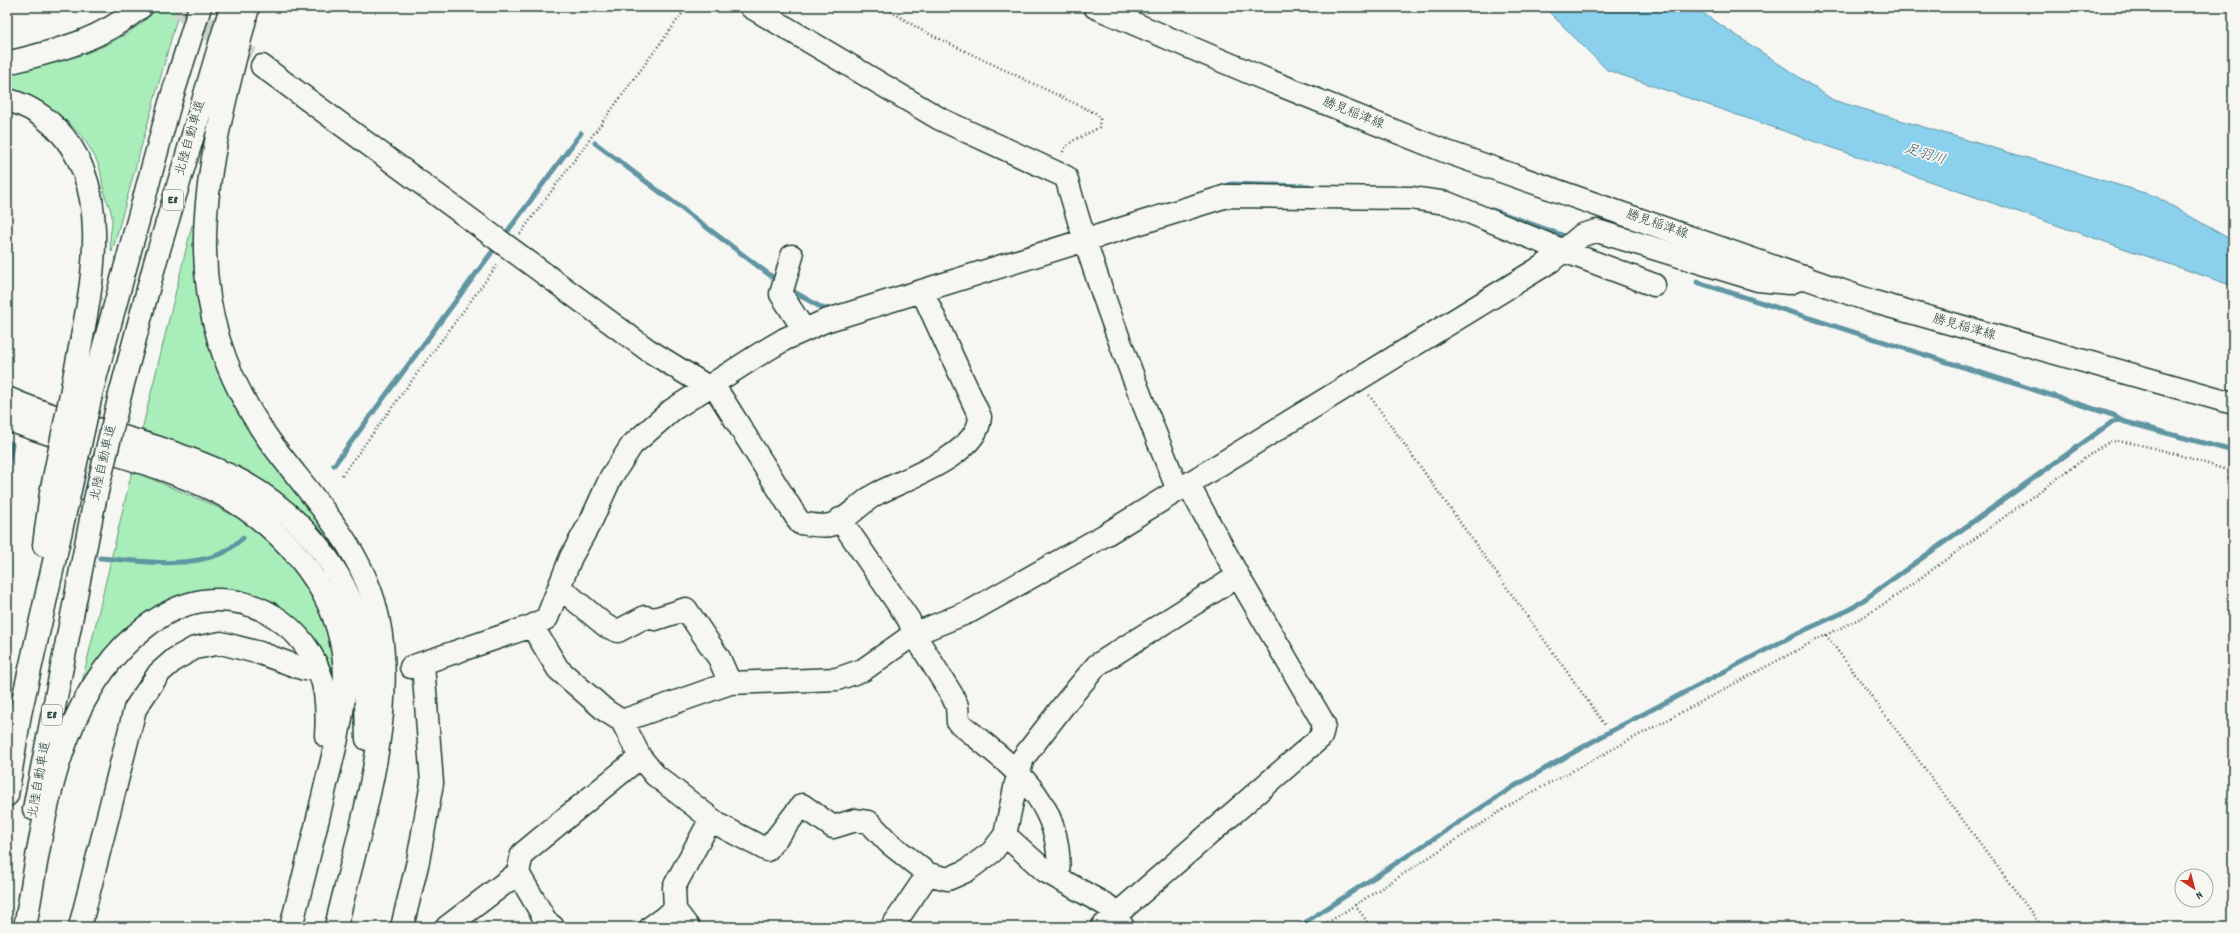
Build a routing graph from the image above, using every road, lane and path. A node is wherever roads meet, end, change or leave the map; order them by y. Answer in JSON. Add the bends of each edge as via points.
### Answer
{"nodes":[{"id":1,"x":141,"y":7,"type":"edge"},
{"id":2,"x":200,"y":7,"type":"edge"},
{"id":3,"x":231,"y":7,"type":"edge"},
{"id":4,"x":248,"y":7,"type":"edge"},
{"id":5,"x":751,"y":7,"type":"edge"},
{"id":6,"x":884,"y":7,"type":"edge"},
{"id":7,"x":1095,"y":7,"type":"edge"},
{"id":8,"x":7,"y":63,"type":"edge"},
{"id":9,"x":262,"y":66,"type":"tunnel mouth"},
{"id":10,"x":7,"y":100,"type":"edge"},
{"id":11,"x":1066,"y":177,"type":"junction"},
{"id":12,"x":1082,"y":236,"type":"junction"},
{"id":13,"x":1564,"y":251,"type":"junction"},
{"id":14,"x":792,"y":256,"type":"dead end"},
{"id":15,"x":1805,"y":277,"type":"junction"},
{"id":16,"x":1654,"y":285,"type":"dead end"},
{"id":17,"x":922,"y":291,"type":"junction"},
{"id":18,"x":804,"y":330,"type":"junction"},
{"id":19,"x":1358,"y":380,"type":"junction"},
{"id":20,"x":711,"y":386,"type":"junction"},
{"id":21,"x":82,"y":387,"type":"junction"},
{"id":22,"x":7,"y":398,"type":"edge"},
{"id":23,"x":2233,"y":403,"type":"edge"},
{"id":24,"x":7,"y":419,"type":"edge"},
{"id":25,"x":2233,"y":472,"type":"edge"},
{"id":26,"x":1183,"y":487,"type":"junction"},
{"id":27,"x":840,"y":520,"type":"junction"},
{"id":28,"x":1238,"y":576,"type":"junction"},
{"id":29,"x":559,"y":587,"type":"junction"},
{"id":30,"x":532,"y":626,"type":"junction"},
{"id":31,"x":914,"y":634,"type":"junction"},
{"id":32,"x":1826,"y":635,"type":"junction"},
{"id":33,"x":304,"y":668,"type":"tunnel mouth"},
{"id":34,"x":730,"y":683,"type":"junction"},
{"id":35,"x":622,"y":721,"type":"junction"},
{"id":36,"x":1605,"y":725,"type":"dead end"},
{"id":37,"x":640,"y":757,"type":"junction"},
{"id":38,"x":1019,"y":773,"type":"junction"},
{"id":39,"x":7,"y":795,"type":"edge"},
{"id":40,"x":320,"y":811,"type":"junction"},
{"id":41,"x":711,"y":819,"type":"junction"},
{"id":42,"x":362,"y":820,"type":"junction"},
{"id":43,"x":1005,"y":835,"type":"junction"},
{"id":44,"x":518,"y":872,"type":"junction"},
{"id":45,"x":928,"y":874,"type":"junction"},
{"id":46,"x":1058,"y":878,"type":"junction"},
{"id":47,"x":1355,"y":905,"type":"junction"},
{"id":48,"x":675,"y":910,"type":"junction"},
{"id":49,"x":1113,"y":923,"type":"edge"},
{"id":50,"x":14,"y":927,"type":"edge"},
{"id":51,"x":26,"y":927,"type":"edge"},
{"id":52,"x":80,"y":927,"type":"edge"},
{"id":53,"x":291,"y":927,"type":"edge"},
{"id":54,"x":336,"y":927,"type":"edge"},
{"id":55,"x":402,"y":927,"type":"edge"},
{"id":56,"x":446,"y":927,"type":"edge"},
{"id":57,"x":553,"y":927,"type":"edge"},
{"id":58,"x":651,"y":927,"type":"edge"},
{"id":59,"x":688,"y":927,"type":"edge"},
{"id":60,"x":892,"y":927,"type":"edge"},
{"id":61,"x":1321,"y":927,"type":"edge"},
{"id":62,"x":1372,"y":927,"type":"edge"},
{"id":63,"x":2042,"y":927,"type":"edge"}],
"edges":[{"from":1,"to":8,"type":"main road","via":[[124,21],[95,37],[64,49]]},
{"from":2,"to":21,"type":"main road","number":"E8"},
{"from":3,"to":50,"type":"main road","name":"北陸自動車道","number":"E8","bridge":true,"via":[[157,255],[94,504],[44,751]]},
{"from":4,"to":42,"type":"main road","via":[[210,167],[205,209],[206,282],[212,318],[235,384],[269,440],[337,529],[357,560],[370,589],[378,618],[383,653],[383,691],[380,730]]},
{"from":5,"to":11,"type":"main road","via":[[940,119]]},
{"from":6,"to":11,"type":"path","via":[[921,30],[1095,113],[1100,119],[1099,127],[1070,143],[1063,151],[1061,158]]},
{"from":7,"to":15,"type":"main road","name":"勝見稲津線","via":[[1447,152]]},
{"from":9,"to":20,"type":"main road","via":[[648,350]]},
{"from":10,"to":21,"type":"main road","via":[[42,116],[62,134],[78,158],[89,188],[94,218],[94,248]]},
{"from":11,"to":12,"type":"main road"},
{"from":12,"to":13,"type":"main road","via":[[1227,196],[1411,198],[1447,203]]},
{"from":12,"to":17,"type":"main road"},
{"from":12,"to":26,"type":"main road","via":[[1127,364]]},
{"from":13,"to":15,"type":"main road","via":[[1582,235],[1597,231],[1758,280],[1788,283]]},
{"from":13,"to":16,"type":"main road"},
{"from":13,"to":19,"type":"main road","via":[[1552,261]]},
{"from":14,"to":18,"type":"main road","via":[[781,294]]},
{"from":15,"to":23,"type":"main road","name":"勝見稲津線","via":[[1871,301]]},
{"from":17,"to":18,"type":"main road"},
{"from":17,"to":27,"type":"main road","via":[[980,417],[980,427],[953,454],[918,475],[875,495]]},
{"from":18,"to":20,"type":"main road","via":[[758,355]]},
{"from":19,"to":26,"type":"main road"},
{"from":19,"to":36,"type":"path"},
{"from":20,"to":27,"type":"main road","via":[[800,523],[830,525]]},
{"from":20,"to":29,"type":"main road","via":[[672,410],[632,445],[611,477]]},
{"from":21,"to":39,"type":"main road","number":"E8","bridge":true,"via":[[59,496]]},
{"from":22,"to":42,"type":"main road","via":[[42,412],[157,447],[236,479],[284,512],[323,552],[350,603],[359,633],[365,679],[367,751]]},
{"from":24,"to":40,"type":"main road","via":[[34,430],[156,467],[218,493],[270,527],[292,549],[325,598],[344,653],[341,710]]},
{"from":25,"to":32,"type":"path","via":[[2139,445],[2110,442],[1896,596],[1865,616]]},
{"from":26,"to":28,"type":"main road"},
{"from":26,"to":31,"type":"main road","via":[[971,611]]},
{"from":27,"to":31,"type":"main road","via":[[909,620]]},
{"from":28,"to":38,"type":"main road","via":[[1097,665],[1023,758]]},
{"from":28,"to":49,"type":"main road","via":[[1324,724],[1321,737]]},
{"from":29,"to":30,"type":"main road","via":[[547,618]]},
{"from":29,"to":34,"type":"main road","via":[[606,626],[618,631],[645,616],[655,619],[686,610],[719,658]]},
{"from":30,"to":35,"type":"main road","via":[[558,669],[606,712]]},
{"from":30,"to":55,"type":"main road","via":[[417,666],[432,783],[418,861]]},
{"from":31,"to":34,"type":"main road","via":[[863,670],[836,679]]},
{"from":31,"to":38,"type":"main road","via":[[952,695],[957,706],[958,722]]},
{"from":32,"to":47,"type":"path","via":[[1518,800]]},
{"from":32,"to":63,"type":"path"},
{"from":33,"to":52,"type":"main road","via":[[221,643],[195,648],[175,659],[159,673],[135,709]]},
{"from":34,"to":35,"type":"main road"},
{"from":35,"to":37,"type":"main road"},
{"from":37,"to":41,"type":"main road","via":[[655,775]]},
{"from":37,"to":44,"type":"main road","via":[[522,854]]},
{"from":38,"to":43,"type":"main road"},
{"from":38,"to":46,"type":"main road","via":[[1045,807],[1060,857]]},
{"from":40,"to":51,"type":"main road","via":[[326,750],[325,693],[316,662],[302,639],[284,621],[261,608],[231,601],[202,601],[172,611],[147,626],[124,646],[104,670],[72,726],[45,819]]},
{"from":40,"to":53,"type":"main road"},
{"from":41,"to":45,"type":"main road","via":[[766,850],[802,805],[833,827],[856,820],[869,822],[889,843]]},
{"from":41,"to":48,"type":"main road","via":[[674,887]]},
{"from":42,"to":54,"type":"main road"},
{"from":43,"to":45,"type":"main road","via":[[992,852],[966,871],[948,879]]},
{"from":43,"to":46,"type":"main road","via":[[1045,871]]},
{"from":44,"to":56,"type":"main road"},
{"from":44,"to":57,"type":"main road","via":[[546,921]]},
{"from":45,"to":60,"type":"main road"},
{"from":46,"to":49,"type":"main road","via":[[1108,906]]},
{"from":47,"to":61,"type":"path"},
{"from":47,"to":62,"type":"path"},
{"from":48,"to":58,"type":"main road"},
{"from":48,"to":59,"type":"main road"}]}
